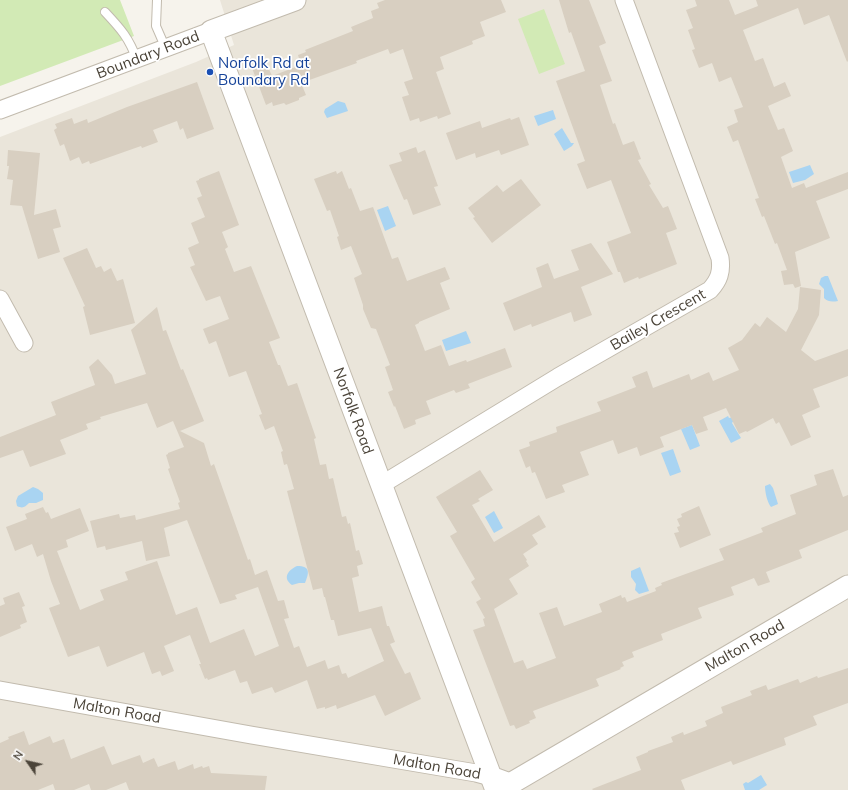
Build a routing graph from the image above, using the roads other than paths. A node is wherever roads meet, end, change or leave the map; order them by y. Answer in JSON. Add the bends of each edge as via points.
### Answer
{"nodes":[{"id":1,"x":157,"y":0,"type":"edge"},
{"id":2,"x":295,"y":0,"type":"edge"},
{"id":3,"x":624,"y":0,"type":"edge"},
{"id":4,"x":105,"y":12,"type":"dead end"},
{"id":5,"x":211,"y":31,"type":"junction"},
{"id":6,"x":166,"y":49,"type":"junction"},
{"id":7,"x":137,"y":60,"type":"junction"},
{"id":8,"x":0,"y":110,"type":"edge"},
{"id":9,"x":0,"y":299,"type":"edge"},
{"id":10,"x":24,"y":343,"type":"dead end"},
{"id":11,"x":381,"y":485,"type":"junction"},
{"id":12,"x":848,"y":586,"type":"edge"},
{"id":13,"x":0,"y":690,"type":"edge"},
{"id":14,"x":494,"y":784,"type":"edge"}],
"edges":[{"from":1,"to":6,"type":"lane","via":[[156,26]]},
{"from":2,"to":5,"type":"street","name":"Boundary Road"},
{"from":3,"to":11,"type":"street","name":"Bailey Crescent","via":[[720,258],[718,280],[710,290],[558,377]]},
{"from":4,"to":7,"type":"lane","via":[[121,28]]},
{"from":5,"to":6,"type":"street","name":"Boundary Road"},
{"from":5,"to":11,"type":"street","name":"Norfolk Road"},
{"from":6,"to":7,"type":"street","name":"Boundary Road"},
{"from":7,"to":8,"type":"street","name":"Boundary Road"},
{"from":9,"to":10,"type":"street"},
{"from":11,"to":14,"type":"street","name":"Norfolk Road"},
{"from":12,"to":14,"type":"street","name":"Malton Road","via":[[510,784]]},
{"from":13,"to":14,"type":"street","name":"Malton Road","via":[[476,773]]}]}
